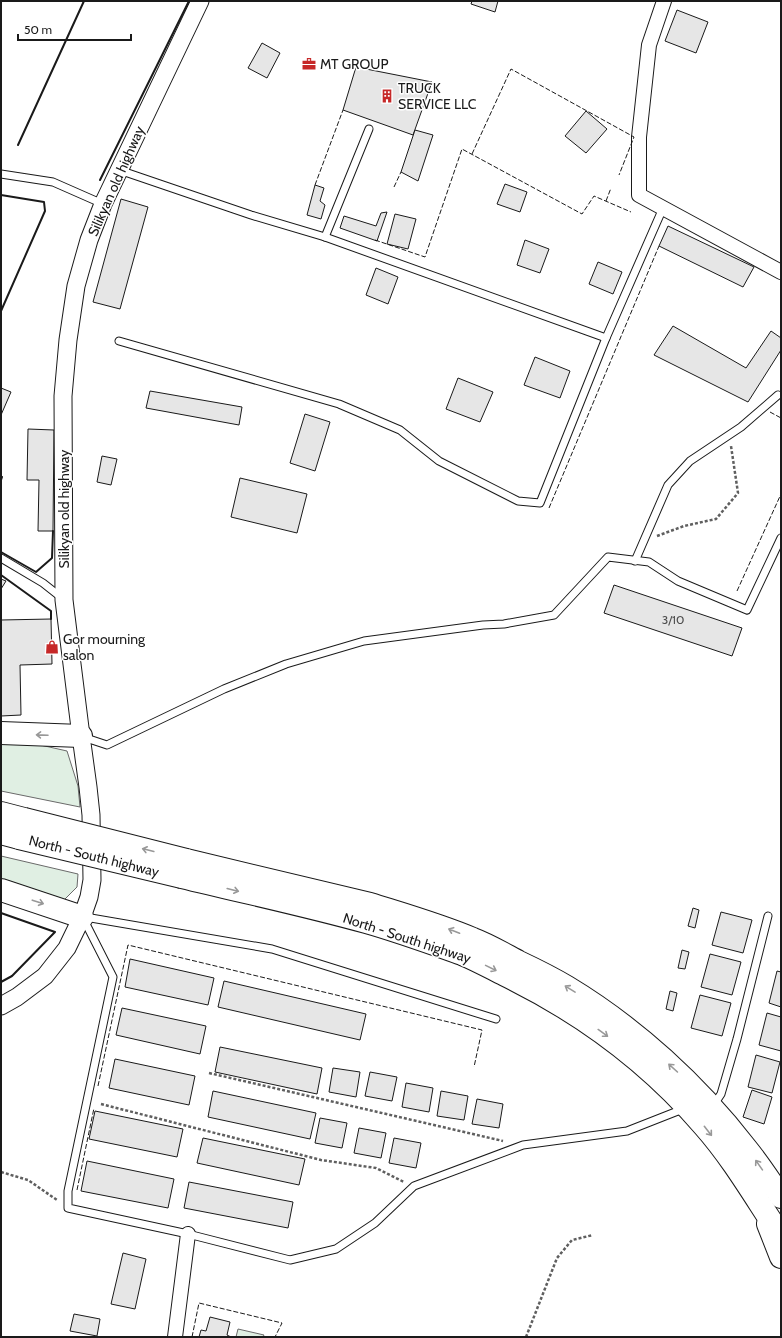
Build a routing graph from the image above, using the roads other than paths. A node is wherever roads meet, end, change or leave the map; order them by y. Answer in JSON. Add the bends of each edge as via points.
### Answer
{"nodes":[{"id":1,"x":200,"y":1,"type":"edge"},
{"id":2,"x":664,"y":1,"type":"edge"},
{"id":3,"x":369,"y":130,"type":"dead end"},
{"id":4,"x":119,"y":170,"type":"junction"},
{"id":5,"x":1,"y":174,"type":"edge"},
{"id":6,"x":103,"y":204,"type":"junction"},
{"id":7,"x":663,"y":208,"type":"junction"},
{"id":8,"x":325,"y":237,"type":"junction"},
{"id":9,"x":781,"y":272,"type":"edge"},
{"id":10,"x":606,"y":338,"type":"junction"},
{"id":11,"x":119,"y":340,"type":"dead end"},
{"id":12,"x":780,"y":394,"type":"edge"},
{"id":13,"x":781,"y":538,"type":"edge"},
{"id":14,"x":1,"y":558,"type":"edge"},
{"id":15,"x":635,"y":561,"type":"junction"},
{"id":16,"x":64,"y":600,"type":"junction"},
{"id":17,"x":1,"y":733,"type":"edge"},
{"id":18,"x":81,"y":736,"type":"junction"},
{"id":19,"x":1,"y":814,"type":"edge"},
{"id":20,"x":15,"y":830,"type":"edge"},
{"id":21,"x":214,"y":875,"type":"junction"},
{"id":22,"x":1,"y":890,"type":"edge"},
{"id":23,"x":768,"y":916,"type":"dead end"},
{"id":24,"x":82,"y":917,"type":"junction"},
{"id":25,"x":1,"y":1006,"type":"edge"},
{"id":26,"x":496,"y":1019,"type":"dead end"},
{"id":27,"x":687,"y":1107,"type":"junction"},
{"id":28,"x":712,"y":1107,"type":"junction"},
{"id":29,"x":781,"y":1197,"type":"edge"},
{"id":30,"x":760,"y":1204,"type":"junction"},
{"id":31,"x":188,"y":1234,"type":"junction"},
{"id":32,"x":781,"y":1236,"type":"edge"},
{"id":33,"x":781,"y":1257,"type":"edge"},
{"id":34,"x":175,"y":1337,"type":"edge"}],
"edges":[{"from":1,"to":4,"type":"street","name":"Silikyan old highway"},
{"from":2,"to":7,"type":"street","via":[[649,45],[639,137],[639,195]]},
{"from":3,"to":8,"type":"lane"},
{"from":4,"to":6,"type":"street","name":"Silikyan old highway"},
{"from":4,"to":8,"type":"lane"},
{"from":5,"to":6,"type":"lane","via":[[53,182]]},
{"from":6,"to":16,"type":"street","name":"Silikyan old highway","via":[[76,286],[68,340],[63,396]]},
{"from":7,"to":9,"type":"street"},
{"from":7,"to":10,"type":"lane"},
{"from":8,"to":10,"type":"lane"},
{"from":10,"to":11,"type":"lane","via":[[540,503],[518,501],[439,462],[400,430],[339,404]]},
{"from":12,"to":15,"type":"lane","via":[[741,427],[690,461],[668,485]]},
{"from":13,"to":15,"type":"lane","via":[[747,610],[678,581],[649,562]]},
{"from":14,"to":16,"type":"lane","via":[[43,583]]},
{"from":15,"to":18,"type":"lane","via":[[608,558],[554,615],[504,624],[364,641],[286,664],[224,689],[107,745]]},
{"from":16,"to":18,"type":"street","name":"Silikyan old highway"},
{"from":18,"to":17,"type":"highway","one_way":true},
{"from":18,"to":24,"type":"street","name":"Silikyan old highway","via":[[91,816],[92,880]]},
{"from":19,"to":20,"type":"highway","name":"North - South highway"},
{"from":20,"to":21,"type":"highway","name":"North - South highway","bridge":true},
{"from":21,"to":27,"type":"highway","name":"North - South highway","one_way":true,"via":[[414,937],[489,966],[538,991],[606,1035],[648,1069]]},
{"from":28,"to":21,"type":"highway","name":"North - South highway","one_way":true,"via":[[675,1070],[612,1018],[545,974],[498,950],[447,929],[370,904]]},
{"from":22,"to":24,"type":"highway","one_way":true},
{"from":23,"to":28,"type":"lane","via":[[721,1094]]},
{"from":24,"to":25,"type":"street","name":"Silikyan old highway","via":[[67,948],[45,976]]},
{"from":24,"to":26,"type":"lane","via":[[272,949]]},
{"from":24,"to":31,"type":"lane","via":[[113,977],[68,1192],[68,1208]]},
{"from":27,"to":30,"type":"highway","name":"North - South highway","one_way":true,"via":[[737,1168]]},
{"from":27,"to":31,"type":"lane","via":[[627,1131],[523,1145],[414,1186],[375,1223],[336,1248],[290,1260]]},
{"from":29,"to":28,"type":"highway","name":"North - South highway","one_way":true,"via":[[746,1148]]},
{"from":30,"to":32,"type":"highway","name":"North - South highway"},
{"from":30,"to":33,"type":"highway"},
{"from":31,"to":34,"type":"street"}]}
